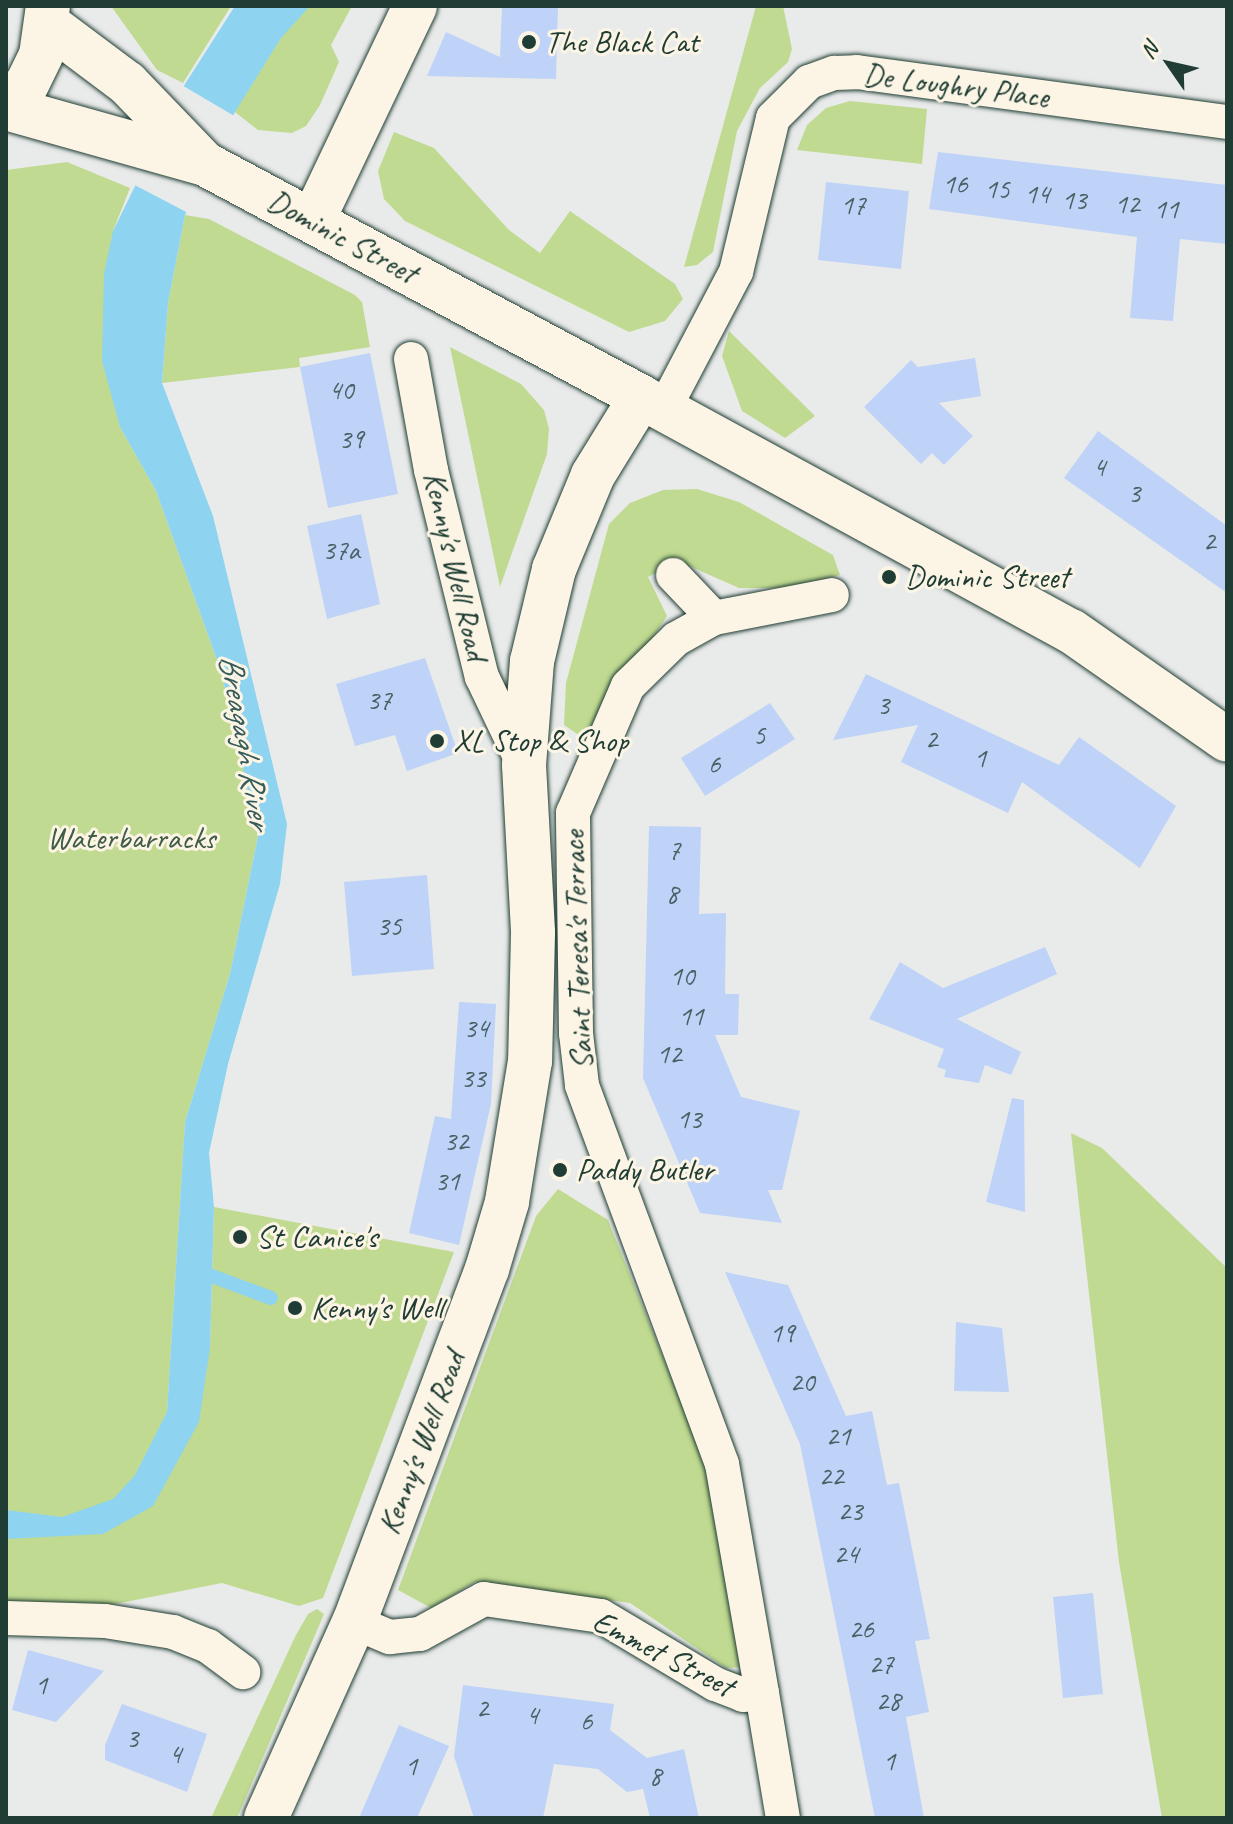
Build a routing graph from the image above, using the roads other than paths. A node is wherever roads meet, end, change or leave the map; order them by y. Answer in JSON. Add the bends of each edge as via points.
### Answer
{"nodes":[{"id":1,"x":415,"y":6,"type":"edge"},
{"id":2,"x":48,"y":15,"type":"edge"},
{"id":3,"x":6,"y":108,"type":"edge"},
{"id":4,"x":1227,"y":122,"type":"edge"},
{"id":5,"x":218,"y":171,"type":"junction"},
{"id":6,"x":313,"y":220,"type":"junction"},
{"id":7,"x":411,"y":359,"type":"dead end"},
{"id":8,"x":652,"y":403,"type":"junction"},
{"id":9,"x":673,"y":575,"type":"dead end"},
{"id":10,"x":832,"y":595,"type":"dead end"},
{"id":11,"x":714,"y":618,"type":"junction"},
{"id":12,"x":1227,"y":740,"type":"edge"},
{"id":13,"x":524,"y":765,"type":"junction"},
{"id":14,"x":6,"y":1618,"type":"edge"},
{"id":15,"x":354,"y":1622,"type":"junction"},
{"id":16,"x":243,"y":1672,"type":"dead end"},
{"id":17,"x":762,"y":1693,"type":"junction"},
{"id":18,"x":266,"y":1818,"type":"edge"},
{"id":19,"x":783,"y":1818,"type":"edge"}],
"edges":[{"from":1,"to":6,"type":"main road"},
{"from":2,"to":3,"type":"main road","via":[[27,84]]},
{"from":2,"to":5,"type":"main road","name":"Dominic Street"},
{"from":3,"to":5,"type":"main road","name":"Dominic Street"},
{"from":4,"to":8,"type":"street","name":"De Loughry Place","via":[[857,72],[809,82],[773,118],[736,272]]},
{"from":5,"to":6,"type":"main road","name":"Dominic Street"},
{"from":6,"to":8,"type":"main road","name":"Dominic Street"},
{"from":7,"to":13,"type":"street","name":"Kenny's Well Road","via":[[431,470],[482,677]]},
{"from":8,"to":12,"type":"main road","name":"Dominic Street","via":[[1071,631]]},
{"from":8,"to":13,"type":"main road","name":"Kenny's Well Road","via":[[593,475],[554,569],[532,661]]},
{"from":9,"to":11,"type":"street"},
{"from":10,"to":11,"type":"street","name":"Saint Teresa's Terrace"},
{"from":11,"to":17,"type":"street","name":"Saint Teresa's Terrace","via":[[676,639],[628,686],[581,785],[573,813],[576,1033],[582,1085],[603,1148],[722,1464]]},
{"from":13,"to":15,"type":"main road","name":"Kenny's Well Road","via":[[533,933],[530,1061],[521,1130],[487,1269]]},
{"from":14,"to":16,"type":"street","via":[[105,1621],[173,1632],[208,1646]]},
{"from":15,"to":17,"type":"street","name":"Emmet Street","via":[[390,1637],[420,1634],[484,1599],[601,1616],[715,1684],[743,1695]]},
{"from":15,"to":18,"type":"main road","name":"Kenny's Well Road"},
{"from":17,"to":19,"type":"street","name":"Emmet Street"}]}
